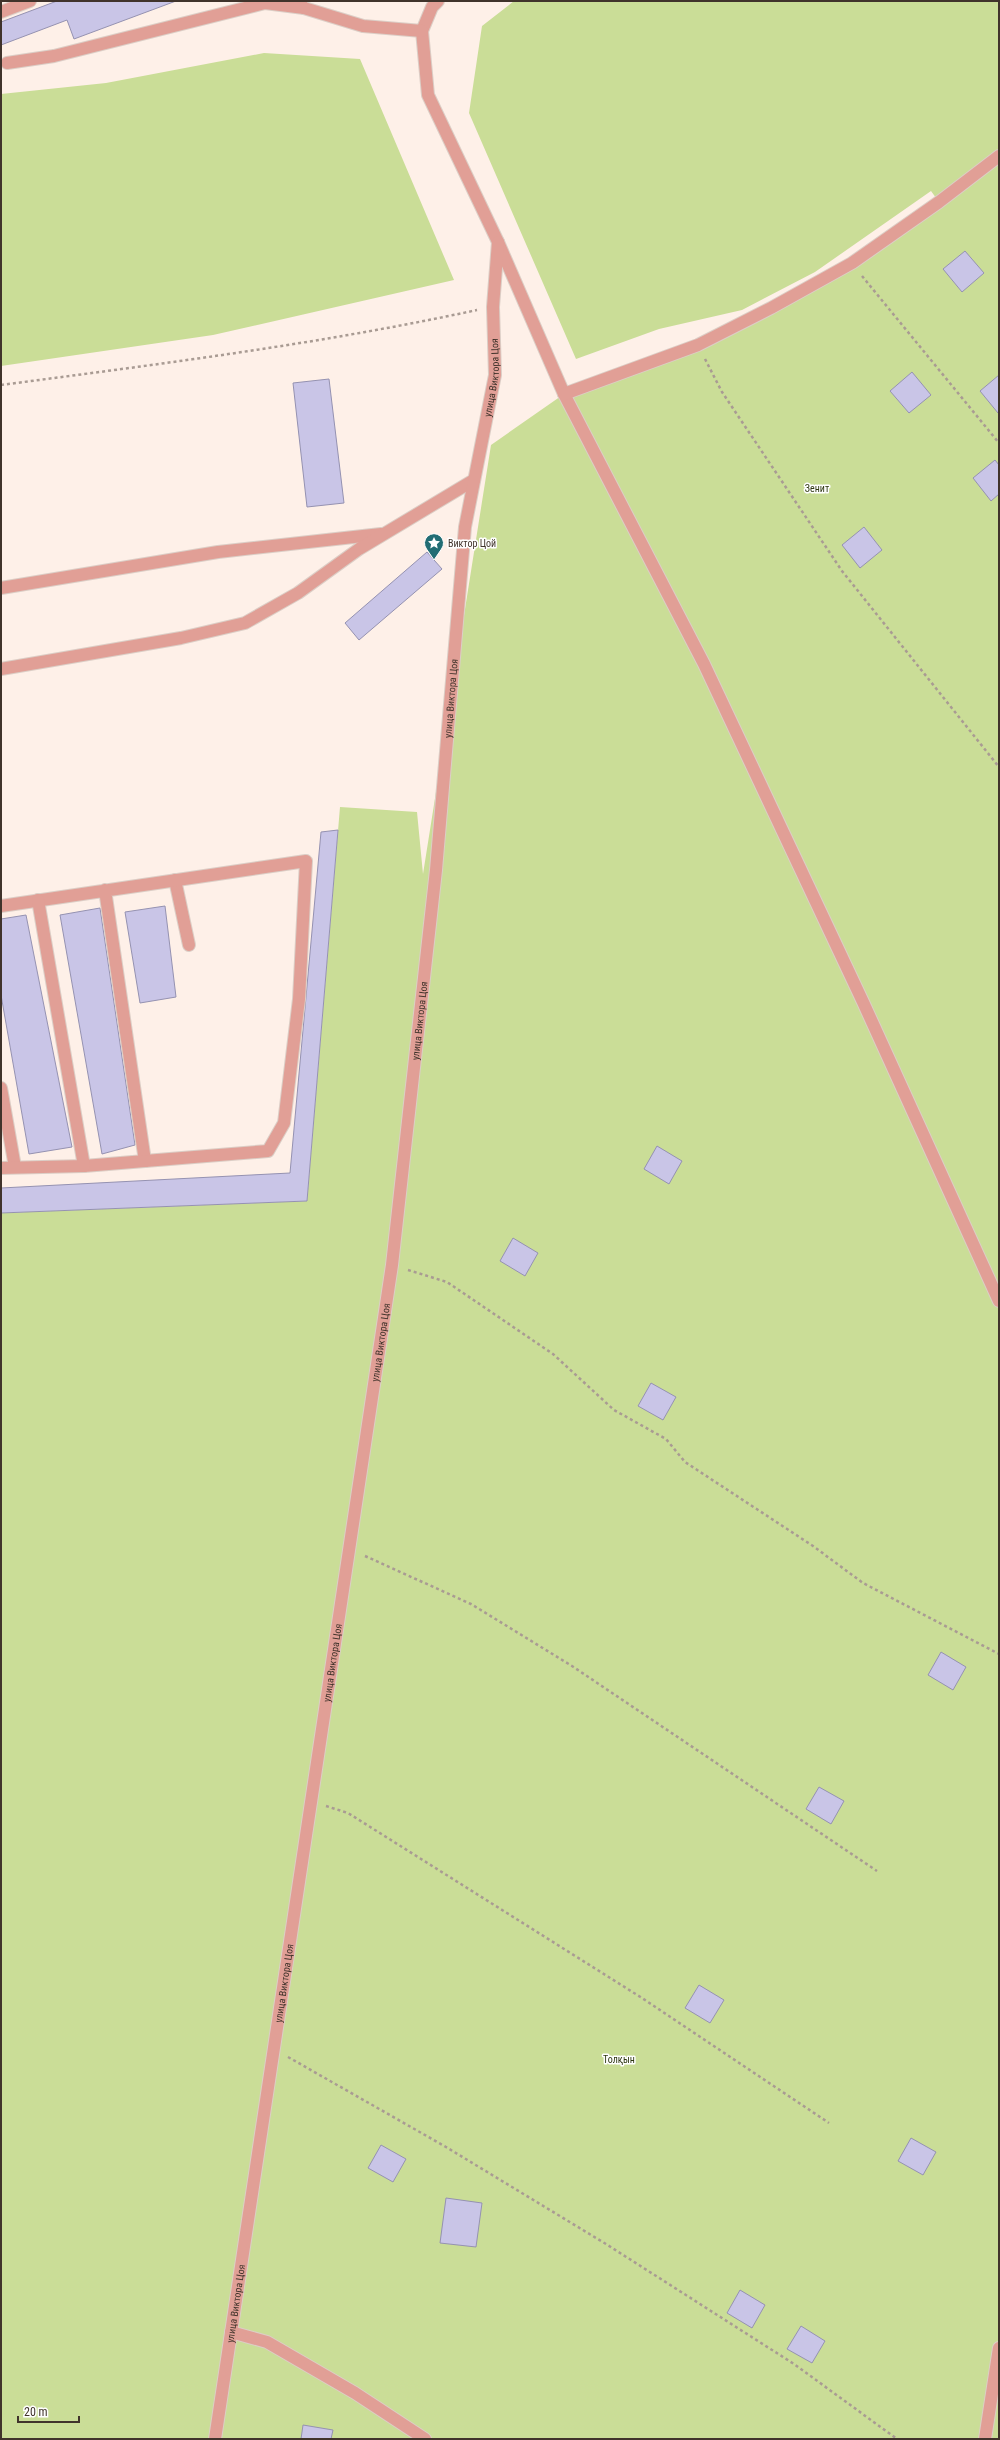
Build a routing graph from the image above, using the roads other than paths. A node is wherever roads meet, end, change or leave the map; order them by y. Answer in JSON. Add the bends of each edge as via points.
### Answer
{"nodes":[{"id":1,"x":30,"y":1,"type":"edge"},
{"id":2,"x":438,"y":1,"type":"edge"},
{"id":3,"x":301,"y":5,"type":"edge"},
{"id":4,"x":1,"y":12,"type":"edge"},
{"id":5,"x":422,"y":31,"type":"junction"},
{"id":6,"x":7,"y":63,"type":"dead end"},
{"id":7,"x":999,"y":156,"type":"edge"},
{"id":8,"x":498,"y":242,"type":"junction"},
{"id":9,"x":564,"y":394,"type":"junction"},
{"id":10,"x":474,"y":480,"type":"junction"},
{"id":11,"x":386,"y":533,"type":"junction"},
{"id":12,"x":1,"y":588,"type":"edge"},
{"id":13,"x":1,"y":669,"type":"edge"},
{"id":14,"x":175,"y":880,"type":"junction"},
{"id":15,"x":105,"y":890,"type":"junction"},
{"id":16,"x":38,"y":900,"type":"junction"},
{"id":17,"x":1,"y":906,"type":"edge"},
{"id":18,"x":189,"y":945,"type":"dead end"},
{"id":19,"x":1,"y":1088,"type":"edge"},
{"id":20,"x":145,"y":1161,"type":"junction"},
{"id":21,"x":84,"y":1166,"type":"junction"},
{"id":22,"x":15,"y":1167,"type":"junction"},
{"id":23,"x":1,"y":1168,"type":"edge"},
{"id":24,"x":999,"y":1301,"type":"edge"},
{"id":25,"x":231,"y":2332,"type":"junction"},
{"id":26,"x":999,"y":2348,"type":"edge"},
{"id":27,"x":216,"y":2439,"type":"edge"},
{"id":28,"x":425,"y":2439,"type":"edge"},
{"id":29,"x":985,"y":2439,"type":"edge"}],
"edges":[{"from":1,"to":4,"type":"street"},
{"from":2,"to":5,"type":"street","via":[[432,7]]},
{"from":3,"to":5,"type":"street","via":[[363,26]]},
{"from":3,"to":6,"type":"street","via":[[265,2],[54,56]]},
{"from":5,"to":8,"type":"street","via":[[428,95]]},
{"from":7,"to":9,"type":"street","via":[[852,263],[698,346]]},
{"from":8,"to":9,"type":"street"},
{"from":8,"to":10,"type":"street","name":"улица Виктора Цоя","via":[[493,307],[495,374]]},
{"from":9,"to":24,"type":"street","via":[[704,664],[863,1002]]},
{"from":10,"to":11,"type":"street"},
{"from":10,"to":25,"type":"street","name":"улица Виктора Цоя","via":[[465,527],[436,870],[392,1265]]},
{"from":11,"to":12,"type":"street","via":[[218,552]]},
{"from":11,"to":13,"type":"street","via":[[298,593],[246,623],[181,638]]},
{"from":14,"to":15,"type":"street"},
{"from":14,"to":18,"type":"street"},
{"from":14,"to":20,"type":"street","via":[[306,861],[299,999],[284,1123],[268,1150]]},
{"from":15,"to":16,"type":"street"},
{"from":15,"to":20,"type":"street"},
{"from":16,"to":17,"type":"street"},
{"from":16,"to":21,"type":"street"},
{"from":19,"to":22,"type":"street"},
{"from":20,"to":21,"type":"street"},
{"from":21,"to":22,"type":"street"},
{"from":22,"to":23,"type":"street"},
{"from":25,"to":27,"type":"street","name":"улица Виктора Цоя"},
{"from":25,"to":28,"type":"street","via":[[267,2342],[355,2393]]},
{"from":26,"to":29,"type":"street"}]}
